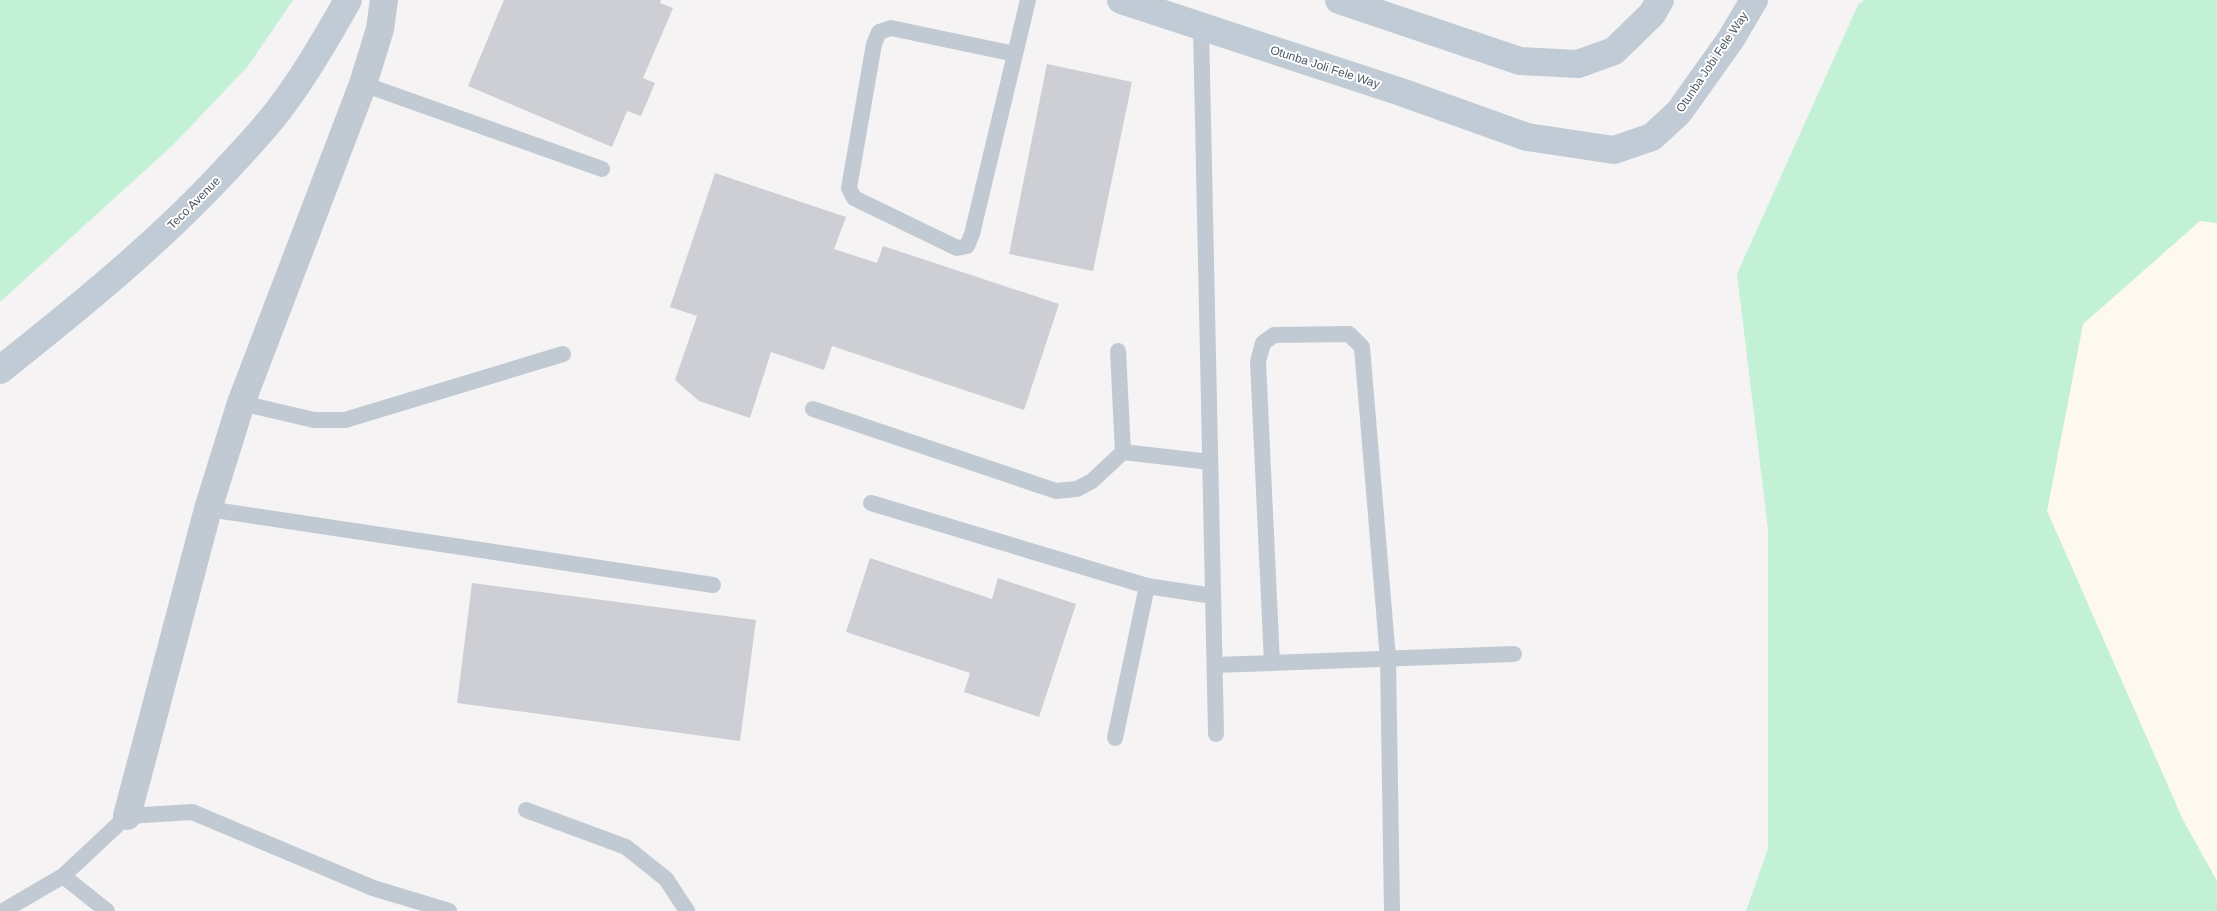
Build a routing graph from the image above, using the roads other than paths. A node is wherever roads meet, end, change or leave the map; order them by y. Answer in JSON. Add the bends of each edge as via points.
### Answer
{"nodes":[{"id":1,"x":348,"y":0,"type":"edge"},
{"id":2,"x":384,"y":0,"type":"edge"},
{"id":3,"x":1028,"y":0,"type":"edge"},
{"id":4,"x":1122,"y":0,"type":"edge"},
{"id":5,"x":1339,"y":0,"type":"edge"},
{"id":6,"x":1660,"y":0,"type":"edge"},
{"id":7,"x":1754,"y":0,"type":"edge"},
{"id":8,"x":1201,"y":26,"type":"junction"},
{"id":9,"x":1015,"y":54,"type":"junction"},
{"id":10,"x":363,"y":84,"type":"junction"},
{"id":11,"x":1527,"y":136,"type":"joint"},
{"id":12,"x":602,"y":169,"type":"dead end"},
{"id":13,"x":1118,"y":351,"type":"dead end"},
{"id":14,"x":563,"y":354,"type":"dead end"},
{"id":15,"x":0,"y":370,"type":"edge"},
{"id":16,"x":241,"y":403,"type":"junction"},
{"id":17,"x":813,"y":409,"type":"dead end"},
{"id":18,"x":1123,"y":452,"type":"junction"},
{"id":19,"x":1210,"y":462,"type":"junction"},
{"id":20,"x":871,"y":502,"type":"dead end"},
{"id":21,"x":208,"y":509,"type":"junction"},
{"id":22,"x":713,"y":584,"type":"dead end"},
{"id":23,"x":1147,"y":586,"type":"junction"},
{"id":24,"x":1213,"y":596,"type":"junction"},
{"id":25,"x":1514,"y":654,"type":"dead end"},
{"id":26,"x":1388,"y":659,"type":"junction"},
{"id":27,"x":1272,"y":663,"type":"junction"},
{"id":28,"x":1214,"y":665,"type":"junction"},
{"id":29,"x":1216,"y":734,"type":"dead end"},
{"id":30,"x":1115,"y":738,"type":"dead end"},
{"id":31,"x":526,"y":810,"type":"dead end"},
{"id":32,"x":127,"y":816,"type":"junction"},
{"id":33,"x":63,"y":876,"type":"junction"},
{"id":34,"x":2,"y":911,"type":"edge"},
{"id":35,"x":107,"y":911,"type":"edge"},
{"id":36,"x":449,"y":911,"type":"edge"},
{"id":37,"x":687,"y":911,"type":"edge"},
{"id":38,"x":1392,"y":911,"type":"edge"}],
"edges":[{"from":1,"to":15,"type":"street","name":"Teco Avenue","via":[[286,101],[197,201],[87,301]]},
{"from":2,"to":10,"type":"street","via":[[380,29]]},
{"from":3,"to":9,"type":"lane"},
{"from":4,"to":8,"type":"street","name":"Otunba Joli Fele Way"},
{"from":5,"to":6,"type":"street","via":[[1520,61],[1578,64],[1614,51],[1652,14]]},
{"from":7,"to":11,"type":"street","name":"Otunba Jobi Fele Way","via":[[1679,112],[1652,137],[1614,150]]},
{"from":8,"to":11,"type":"street","name":"Otunba Joli Fele Way"},
{"from":8,"to":19,"type":"lane"},
{"from":9,"to":9,"type":"lane","via":[[891,28],[879,32],[874,44],[849,188],[854,198],[957,248],[968,246]]},
{"from":10,"to":12,"type":"lane"},
{"from":10,"to":16,"type":"street"},
{"from":13,"to":18,"type":"lane"},
{"from":14,"to":16,"type":"lane","via":[[345,420],[314,420]]},
{"from":16,"to":21,"type":"street"},
{"from":17,"to":18,"type":"lane","via":[[1056,491],[1077,489],[1092,481]]},
{"from":18,"to":19,"type":"lane"},
{"from":19,"to":24,"type":"lane"},
{"from":20,"to":23,"type":"lane"},
{"from":21,"to":22,"type":"lane"},
{"from":21,"to":32,"type":"street"},
{"from":23,"to":24,"type":"lane"},
{"from":23,"to":30,"type":"lane"},
{"from":24,"to":28,"type":"lane"},
{"from":25,"to":26,"type":"lane"},
{"from":26,"to":27,"type":"lane"},
{"from":26,"to":27,"type":"lane","via":[[1362,348],[1349,334],[1274,335],[1263,343],[1258,362]]},
{"from":26,"to":38,"type":"lane"},
{"from":27,"to":28,"type":"lane"},
{"from":28,"to":29,"type":"lane"},
{"from":31,"to":37,"type":"lane","via":[[626,848],[666,879]]},
{"from":32,"to":33,"type":"lane"},
{"from":32,"to":36,"type":"lane","via":[[192,812],[372,888]]},
{"from":33,"to":34,"type":"lane"},
{"from":33,"to":35,"type":"lane"}]}
